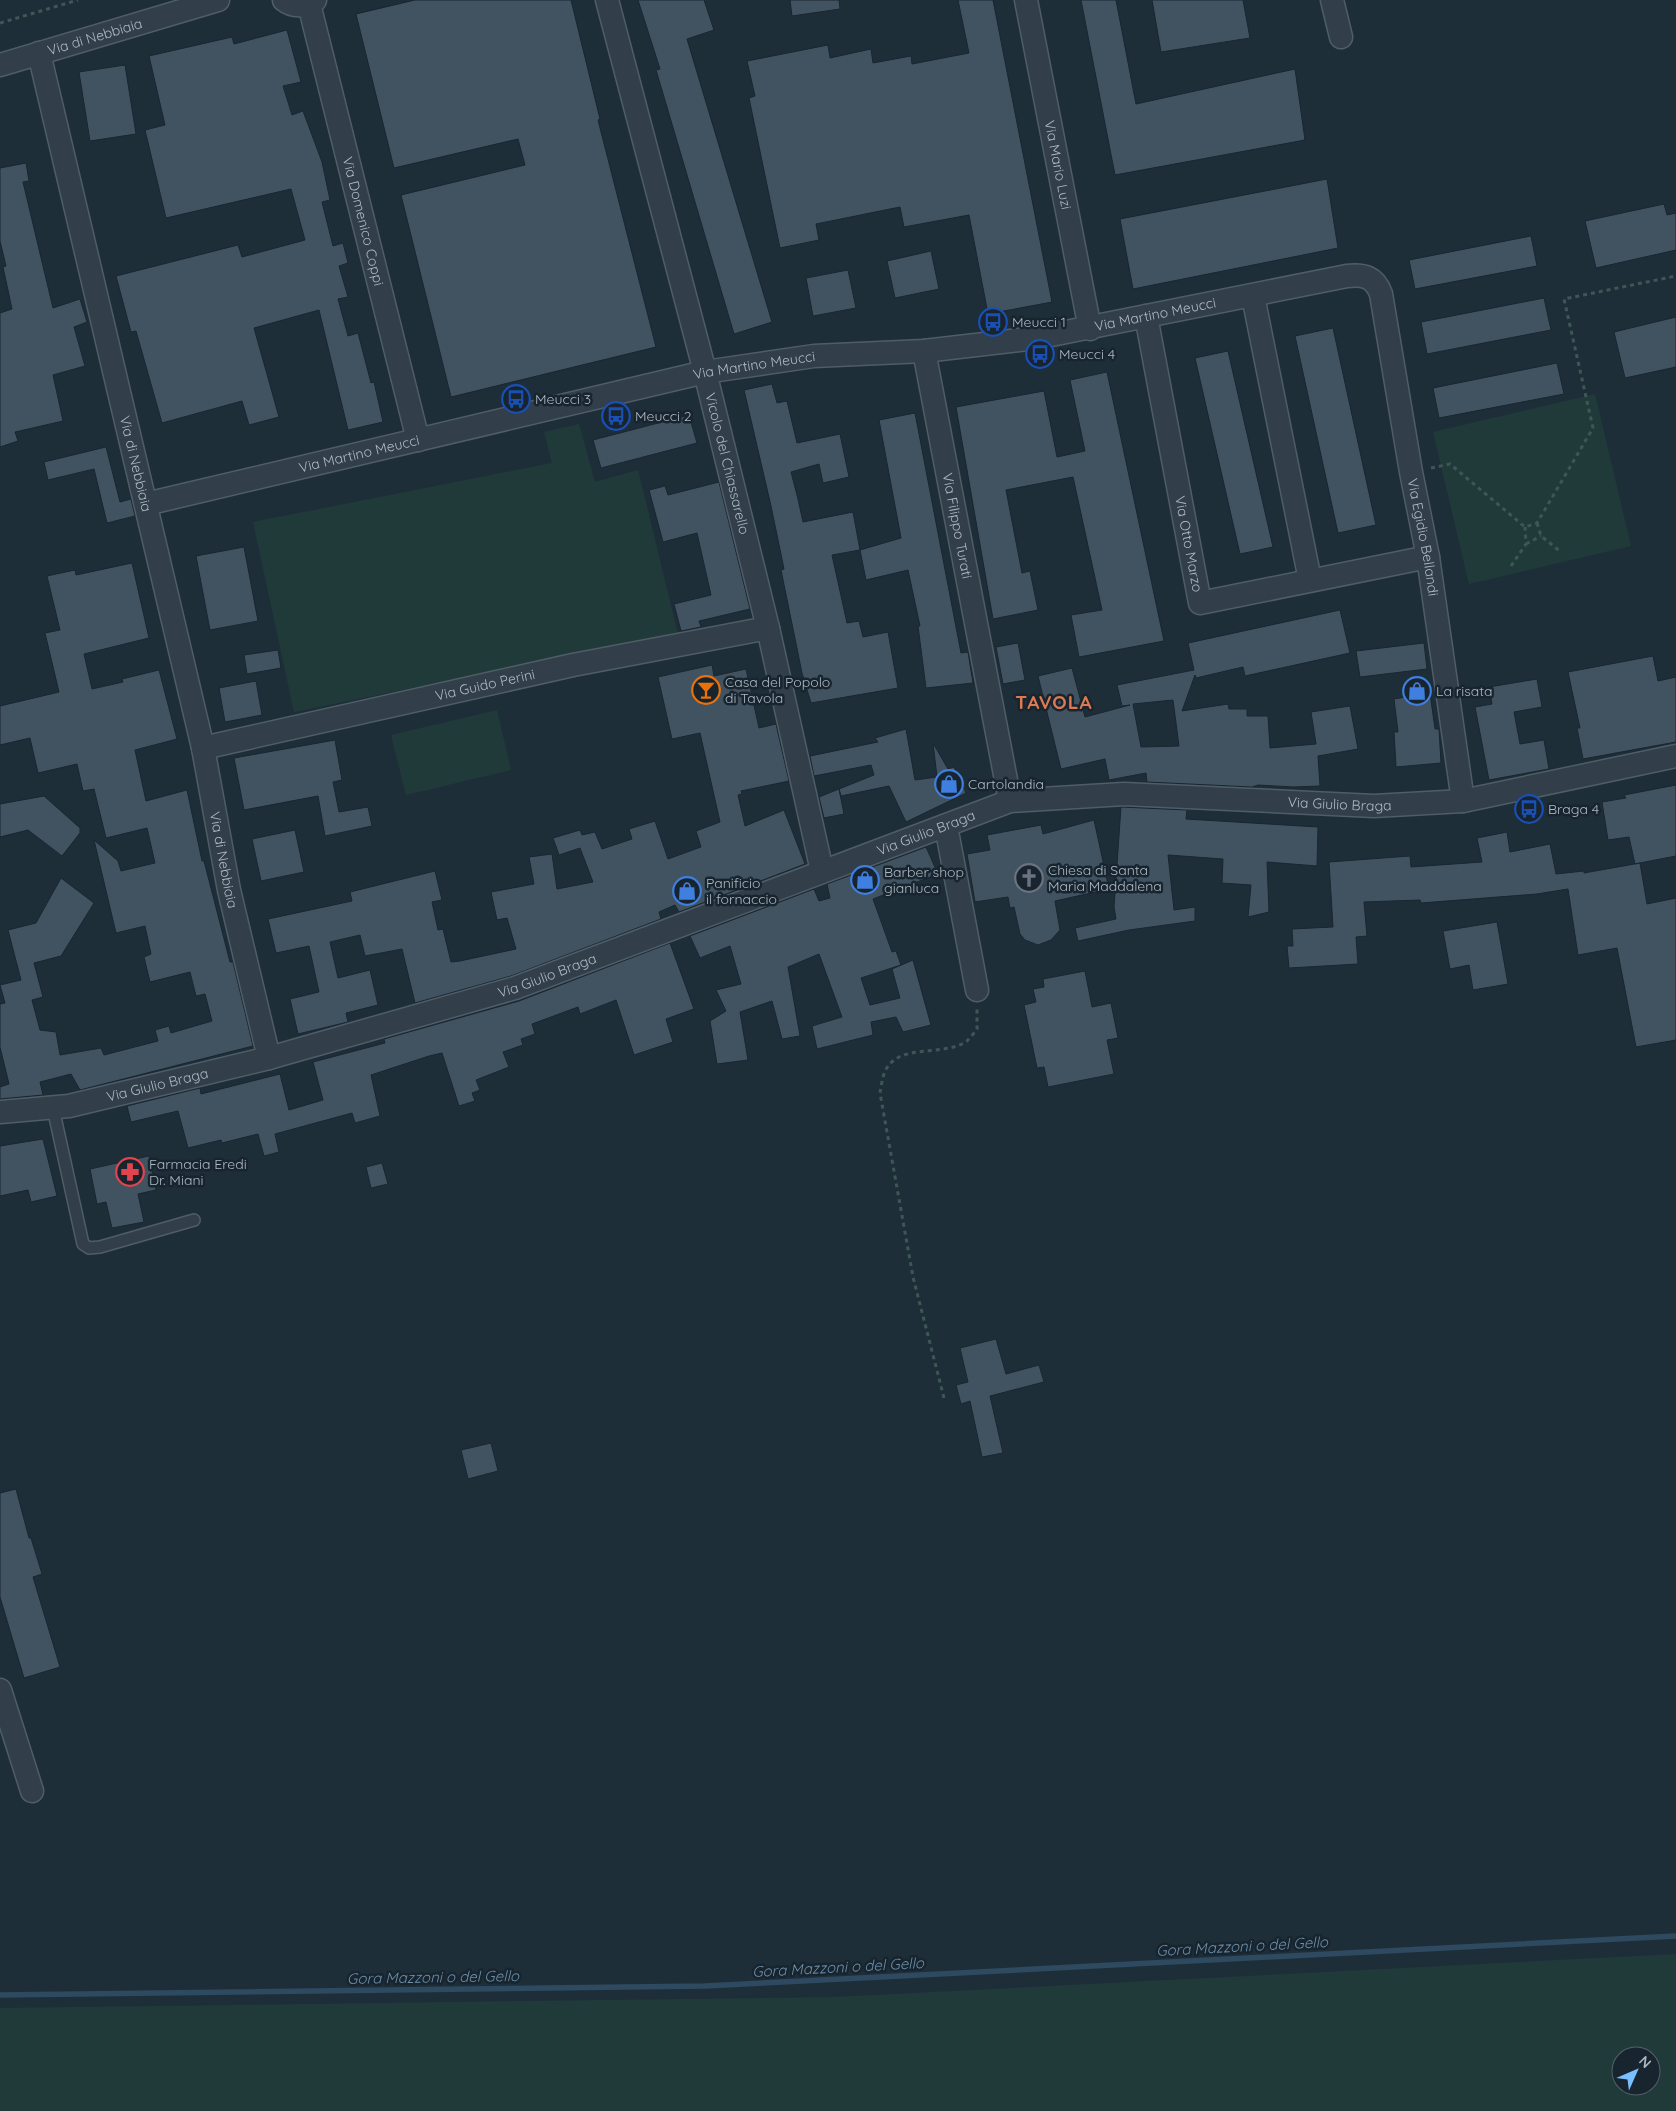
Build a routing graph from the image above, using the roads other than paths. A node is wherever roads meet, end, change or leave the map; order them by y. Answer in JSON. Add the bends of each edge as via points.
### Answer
{"nodes":[{"id":1,"x":218,"y":0,"type":"edge"},
{"id":2,"x":284,"y":0,"type":"edge"},
{"id":3,"x":607,"y":0,"type":"edge"},
{"id":4,"x":1026,"y":0,"type":"edge"},
{"id":5,"x":1332,"y":0,"type":"edge"},
{"id":6,"x":312,"y":2,"type":"edge"},
{"id":7,"x":1341,"y":37,"type":"dead end"},
{"id":8,"x":39,"y":53,"type":"junction"},
{"id":9,"x":0,"y":65,"type":"edge"},
{"id":10,"x":1368,"y":277,"type":"joint"},
{"id":11,"x":1254,"y":296,"type":"junction"},
{"id":12,"x":1146,"y":316,"type":"junction"},
{"id":13,"x":1090,"y":329,"type":"junction"},
{"id":14,"x":924,"y":351,"type":"junction"},
{"id":15,"x":705,"y":372,"type":"junction"},
{"id":16,"x":418,"y":440,"type":"junction"},
{"id":17,"x":146,"y":504,"type":"junction"},
{"id":18,"x":1428,"y":556,"type":"junction"},
{"id":19,"x":1310,"y":580,"type":"junction"},
{"id":20,"x":768,"y":628,"type":"junction"},
{"id":21,"x":203,"y":748,"type":"junction"},
{"id":22,"x":1676,"y":756,"type":"edge"},
{"id":23,"x":1010,"y":801,"type":"junction"},
{"id":24,"x":1463,"y":801,"type":"junction"},
{"id":25,"x":946,"y":826,"type":"junction"},
{"id":26,"x":822,"y":871,"type":"junction"},
{"id":27,"x":977,"y":990,"type":"road end"},
{"id":28,"x":269,"y":1058,"type":"junction"},
{"id":29,"x":53,"y":1108,"type":"junction"},
{"id":30,"x":0,"y":1112,"type":"edge"},
{"id":31,"x":194,"y":1220,"type":"dead end"},
{"id":32,"x":0,"y":1690,"type":"edge"},
{"id":33,"x":32,"y":1791,"type":"dead end"}],
"edges":[{"from":1,"to":8,"type":"street","name":"Via di Nebbiaia"},
{"from":2,"to":6,"type":"street","via":[[294,5]]},
{"from":3,"to":15,"type":"street","name":"Vicolo del Chiassarello"},
{"from":4,"to":13,"type":"street","name":"Via Mario Luzi"},
{"from":5,"to":7,"type":"street"},
{"from":6,"to":16,"type":"street","name":"Via Domenico Coppi"},
{"from":8,"to":9,"type":"street"},
{"from":8,"to":17,"type":"street","name":"Via di Nebbiaia"},
{"from":10,"to":11,"type":"street","name":"Via Martino Meucci","via":[[1347,276]]},
{"from":10,"to":18,"type":"street","name":"Via Egidio Bellandi","via":[[1375,282],[1381,294]]},
{"from":11,"to":12,"type":"street","name":"Via Martino Meucci"},
{"from":11,"to":19,"type":"street"},
{"from":12,"to":13,"type":"street","name":"Via Martino Meucci"},
{"from":12,"to":19,"type":"street","name":"Via Otto Marzo","via":[[1200,602]]},
{"from":13,"to":14,"type":"street","name":"Via Martino Meucci"},
{"from":14,"to":15,"type":"street","name":"Via Martino Meucci","via":[[814,356]]},
{"from":14,"to":23,"type":"street","name":"Via Filippo Turati"},
{"from":15,"to":16,"type":"street","name":"Via Martino Meucci"},
{"from":15,"to":20,"type":"street","name":"Vicolo del Chiassarello"},
{"from":16,"to":17,"type":"street","name":"Via Martino Meucci"},
{"from":17,"to":21,"type":"street","name":"Via di Nebbiaia"},
{"from":18,"to":19,"type":"street","name":"Via Otto Marzo"},
{"from":18,"to":24,"type":"street","name":"Via Egidio Bellandi"},
{"from":20,"to":21,"type":"street","name":"Via Guido Perini","via":[[573,665]]},
{"from":20,"to":26,"type":"street","name":"Vicolo del Chiassarello"},
{"from":21,"to":28,"type":"street","name":"Via di Nebbiaia","via":[[229,890]]},
{"from":22,"to":24,"type":"street","name":"Via Giulio Braga"},
{"from":23,"to":24,"type":"street","name":"Via Giulio Braga","via":[[1124,794],[1374,806]]},
{"from":23,"to":25,"type":"street","name":"Via Giulio Braga"},
{"from":25,"to":26,"type":"street","name":"Via Giulio Braga"},
{"from":25,"to":27,"type":"street"},
{"from":26,"to":28,"type":"street","name":"Via Giulio Braga","via":[[516,988]]},
{"from":28,"to":29,"type":"street","name":"Via Giulio Braga"},
{"from":29,"to":30,"type":"street","name":"Via Giulio Braga"},
{"from":29,"to":31,"type":"lane","via":[[83,1244],[90,1248],[100,1247]]},
{"from":32,"to":33,"type":"street"}]}
